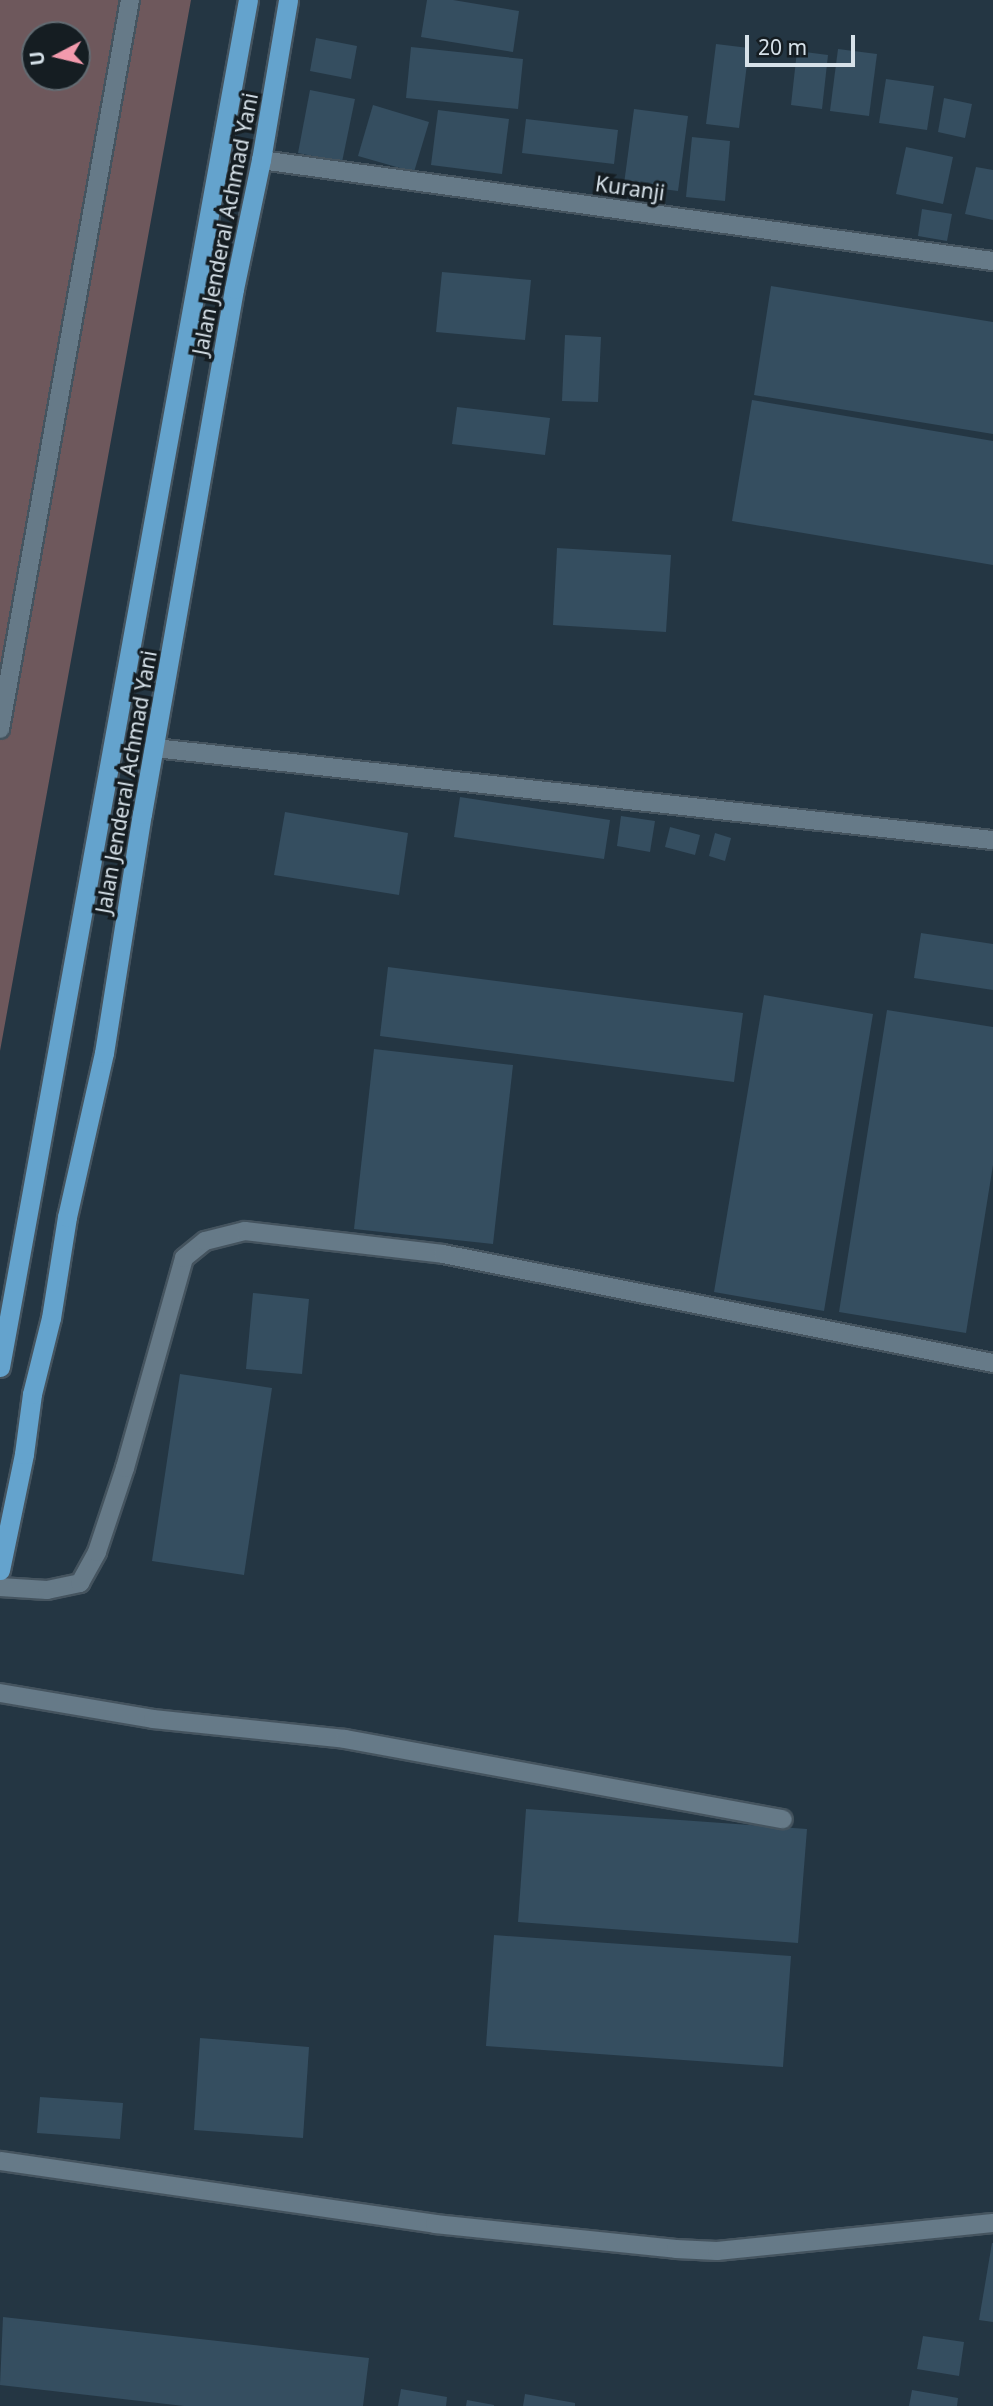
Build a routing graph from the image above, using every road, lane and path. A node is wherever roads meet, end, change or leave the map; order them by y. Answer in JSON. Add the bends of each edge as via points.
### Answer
{"nodes":[{"id":1,"x":130,"y":0,"type":"edge"},
{"id":2,"x":248,"y":0,"type":"edge"},
{"id":3,"x":288,"y":0,"type":"edge"},
{"id":4,"x":261,"y":160,"type":"junction"},
{"id":5,"x":993,"y":261,"type":"edge"},
{"id":6,"x":0,"y":729,"type":"edge"},
{"id":7,"x":155,"y":748,"type":"junction"},
{"id":8,"x":993,"y":839,"type":"edge"},
{"id":9,"x":993,"y":1363,"type":"edge"},
{"id":10,"x":0,"y":1367,"type":"edge"},
{"id":11,"x":0,"y":1570,"type":"edge"},
{"id":12,"x":0,"y":1587,"type":"edge"},
{"id":13,"x":0,"y":1693,"type":"edge"},
{"id":14,"x":783,"y":1819,"type":"dead end"},
{"id":15,"x":0,"y":2161,"type":"edge"},
{"id":16,"x":993,"y":2223,"type":"edge"}],
"edges":[{"from":1,"to":6,"type":"street"},
{"from":2,"to":10,"type":"highway","name":"Jalan Jenderal Achmad Yani"},
{"from":3,"to":4,"type":"highway","name":"Jalan Jenderal Achmad Yani"},
{"from":4,"to":5,"type":"street","name":"Kuranji"},
{"from":4,"to":7,"type":"highway","name":"Jalan Jenderal Achmad Yani","via":[[233,289]]},
{"from":7,"to":8,"type":"street"},
{"from":7,"to":11,"type":"highway","name":"Jalan Jenderal Achmad Yani","via":[[104,1053],[67,1217]]},
{"from":9,"to":12,"type":"street","via":[[443,1254],[245,1231],[205,1241],[184,1258],[125,1468],[97,1552],[80,1583],[47,1590]]},
{"from":13,"to":14,"type":"street","via":[[153,1719],[345,1740]]},
{"from":15,"to":16,"type":"street","via":[[435,2224],[676,2249],[717,2250]]}]}
